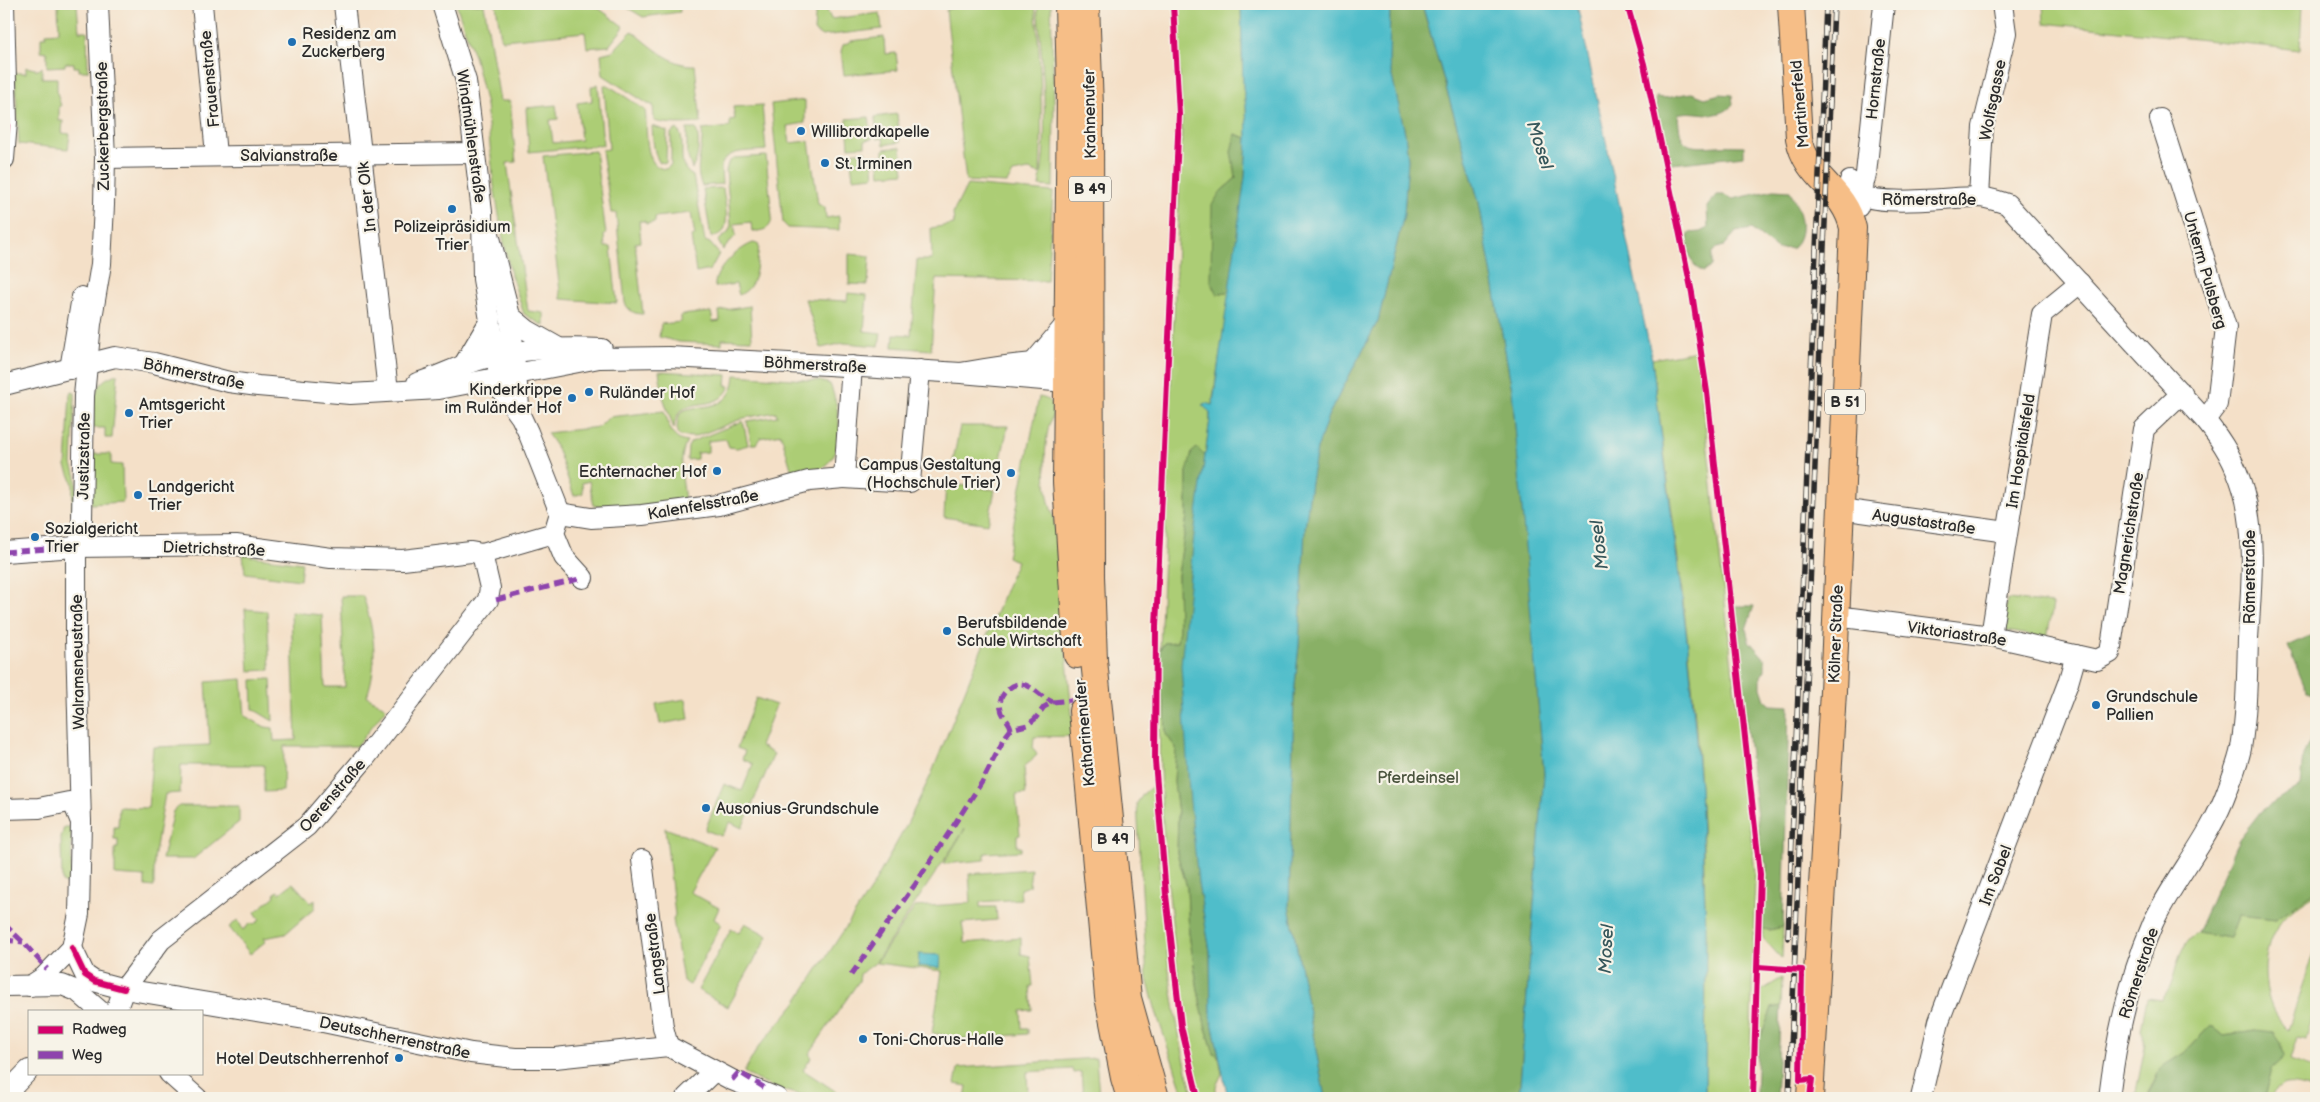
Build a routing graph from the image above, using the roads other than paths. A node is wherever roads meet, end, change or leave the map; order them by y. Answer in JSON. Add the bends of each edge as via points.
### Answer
{"nodes":[{"id":1,"x":4,"y":4,"type":"edge"},
{"id":2,"x":98,"y":4,"type":"edge"},
{"id":3,"x":202,"y":4,"type":"edge"},
{"id":4,"x":344,"y":4,"type":"edge"},
{"id":5,"x":442,"y":4,"type":"edge"},
{"id":6,"x":1068,"y":4,"type":"edge"},
{"id":7,"x":1086,"y":4,"type":"edge"},
{"id":8,"x":1791,"y":4,"type":"edge"},
{"id":9,"x":1884,"y":4,"type":"edge"},
{"id":10,"x":2002,"y":4,"type":"edge"},
{"id":11,"x":2160,"y":119,"type":"dead end"},
{"id":12,"x":474,"y":153,"type":"junction"},
{"id":13,"x":361,"y":154,"type":"junction"},
{"id":14,"x":216,"y":155,"type":"junction"},
{"id":15,"x":105,"y":158,"type":"junction"},
{"id":16,"x":4,"y":159,"type":"edge"},
{"id":17,"x":1849,"y":190,"type":"junction"},
{"id":18,"x":1979,"y":197,"type":"junction"},
{"id":19,"x":2080,"y":283,"type":"junction"},
{"id":20,"x":500,"y":318,"type":"junction"},
{"id":21,"x":1066,"y":324,"type":"junction"},
{"id":22,"x":557,"y":347,"type":"junction"},
{"id":23,"x":506,"y":354,"type":"junction"},
{"id":24,"x":669,"y":357,"type":"junction"},
{"id":25,"x":79,"y":366,"type":"junction"},
{"id":26,"x":463,"y":366,"type":"junction"},
{"id":27,"x":852,"y":366,"type":"junction"},
{"id":28,"x":920,"y":370,"type":"junction"},
{"id":29,"x":1031,"y":372,"type":"junction"},
{"id":30,"x":1074,"y":374,"type":"junction"},
{"id":31,"x":508,"y":375,"type":"junction"},
{"id":32,"x":4,"y":385,"type":"edge"},
{"id":33,"x":388,"y":391,"type":"junction"},
{"id":34,"x":2182,"y":393,"type":"junction"},
{"id":35,"x":2205,"y":420,"type":"junction"},
{"id":36,"x":1067,"y":423,"type":"junction"},
{"id":37,"x":844,"y":478,"type":"junction"},
{"id":38,"x":1840,"y":509,"type":"junction"},
{"id":39,"x":560,"y":513,"type":"junction"},
{"id":40,"x":2007,"y":532,"type":"junction"},
{"id":41,"x":554,"y":533,"type":"junction"},
{"id":42,"x":76,"y":547,"type":"junction"},
{"id":43,"x":4,"y":552,"type":"edge"},
{"id":44,"x":482,"y":554,"type":"junction"},
{"id":45,"x":583,"y":578,"type":"dead end"},
{"id":46,"x":1836,"y":616,"type":"junction"},
{"id":47,"x":1992,"y":636,"type":"junction"},
{"id":48,"x":2076,"y":654,"type":"junction"},
{"id":49,"x":79,"y":777,"type":"junction"},
{"id":50,"x":54,"y":806,"type":"junction"},
{"id":51,"x":4,"y":809,"type":"edge"},
{"id":52,"x":81,"y":822,"type":"junction"},
{"id":53,"x":642,"y":860,"type":"dead end"},
{"id":54,"x":72,"y":948,"type":"junction"},
{"id":55,"x":4,"y":986,"type":"edge"},
{"id":56,"x":30,"y":986,"type":"junction"},
{"id":57,"x":124,"y":989,"type":"junction"},
{"id":58,"x":94,"y":1009,"type":"edge"},
{"id":59,"x":116,"y":1010,"type":"edge"},
{"id":60,"x":668,"y":1046,"type":"junction"},
{"id":61,"x":28,"y":1071,"type":"edge"},
{"id":62,"x":714,"y":1071,"type":"junction"},
{"id":63,"x":170,"y":1074,"type":"edge"},
{"id":64,"x":732,"y":1080,"type":"junction"},
{"id":65,"x":1124,"y":1091,"type":"edge"},
{"id":66,"x":1813,"y":1092,"type":"edge"},
{"id":67,"x":4,"y":1096,"type":"edge"},
{"id":68,"x":197,"y":1098,"type":"edge"},
{"id":69,"x":686,"y":1098,"type":"edge"},
{"id":70,"x":748,"y":1098,"type":"edge"},
{"id":71,"x":777,"y":1098,"type":"edge"},
{"id":72,"x":1156,"y":1098,"type":"edge"},
{"id":73,"x":1921,"y":1098,"type":"edge"},
{"id":74,"x":2109,"y":1098,"type":"edge"}],
"edges":[{"from":1,"to":16,"type":"street","via":[[7,122]]},
{"from":2,"to":15,"type":"street","name":"Zuckerbergstraße"},
{"from":3,"to":14,"type":"street","name":"Frauenstraße"},
{"from":4,"to":13,"type":"street","name":"In der Olk"},
{"from":5,"to":12,"type":"street","name":"Windmühlenstraße","via":[[463,67]]},
{"from":6,"to":21,"type":"main road","name":"Krahnenufer","number":"B 49","via":[[1070,89]]},
{"from":7,"to":30,"type":"main road","name":"Krahnenufer","number":"B 49","via":[[1090,107]]},
{"from":8,"to":17,"type":"main road","name":"Martinerfeld","number":"B 51","via":[[1800,145],[1806,162]]},
{"from":9,"to":17,"type":"street","name":"Hornstraße","via":[[1866,174]]},
{"from":10,"to":18,"type":"street","name":"Wolfsgasse","via":[[2006,33],[1983,127]]},
{"from":11,"to":35,"type":"street","name":"Unterm Pulsberg","via":[[2226,327],[2217,404]]},
{"from":12,"to":13,"type":"street","name":"Salvianstraße"},
{"from":12,"to":20,"type":"street","name":"Windmühlenstraße","via":[[482,212],[494,250]]},
{"from":13,"to":14,"type":"street","name":"Salvianstraße"},
{"from":13,"to":33,"type":"street","name":"In der Olk"},
{"from":14,"to":15,"type":"street","name":"Salvianstraße"},
{"from":15,"to":25,"type":"street","name":"Zuckerbergstraße","via":[[100,248],[90,259]]},
{"from":17,"to":18,"type":"street","name":"Römerstraße","via":[[1870,199]]},
{"from":17,"to":38,"type":"main road","name":"Kölner Straße","number":"B 51","via":[[1847,207],[1853,228]]},
{"from":18,"to":19,"type":"street","name":"Römerstraße","via":[[2007,204]]},
{"from":19,"to":34,"type":"street","name":"Römerstraße"},
{"from":19,"to":40,"type":"street","name":"Im Hospitalsfeld","via":[[2042,314]]},
{"from":20,"to":22,"type":"street"},
{"from":20,"to":23,"type":"street","name":"Windmühlenstraße"},
{"from":20,"to":26,"type":"street"},
{"from":21,"to":29,"type":"street"},
{"from":21,"to":30,"type":"main road","name":"Krahnenufer","number":"B 49"},
{"from":22,"to":23,"type":"street","name":"Böhmerstraße"},
{"from":22,"to":24,"type":"street","name":"Böhmerstraße","via":[[638,350]]},
{"from":23,"to":26,"type":"street","name":"Böhmerstraße"},
{"from":23,"to":31,"type":"street","name":"Windmühlenstraße"},
{"from":24,"to":27,"type":"street","name":"Böhmerstraße"},
{"from":24,"to":31,"type":"street","name":"Böhmerstraße","via":[[598,358]]},
{"from":25,"to":32,"type":"street","name":"Böhmerstraße"},
{"from":25,"to":33,"type":"street","name":"Böhmerstraße","via":[[115,358],[154,363],[258,386],[350,394]]},
{"from":25,"to":42,"type":"street","name":"Justizstraße","via":[[84,396],[81,537]]},
{"from":26,"to":33,"type":"street","name":"Böhmerstraße"},
{"from":27,"to":28,"type":"street","name":"Böhmerstraße"},
{"from":27,"to":37,"type":"street"},
{"from":28,"to":29,"type":"street","name":"Böhmerstraße"},
{"from":28,"to":37,"type":"street","name":"Kalenfelsstraße","via":[[910,482]]},
{"from":29,"to":30,"type":"street","name":"Böhmerstraße"},
{"from":29,"to":36,"type":"street","via":[[1056,398]]},
{"from":30,"to":36,"type":"main road","name":"Katharinenufer","number":"B 49"},
{"from":30,"to":72,"type":"main road","name":"Katharinenufer","number":"B 49","via":[[1091,576],[1094,660],[1128,998]]},
{"from":31,"to":33,"type":"street","name":"Böhmerstraße","via":[[439,389]]},
{"from":31,"to":39,"type":"street","name":"Windmühlenstraße","via":[[520,417]]},
{"from":34,"to":35,"type":"street","name":"Römerstraße"},
{"from":34,"to":48,"type":"street","name":"Magnerichstraße","via":[[2144,429],[2110,653],[2098,660]]},
{"from":35,"to":74,"type":"street","name":"Römerstraße","via":[[2235,465],[2244,491],[2252,550],[2246,705],[2241,750],[2226,794],[2153,923],[2123,1016]]},
{"from":36,"to":65,"type":"main road","name":"Katharinenufer","number":"B 49","via":[[1068,522],[1080,691],[1108,997]]},
{"from":37,"to":39,"type":"street","name":"Kalenfelsstraße","via":[[809,481],[719,505],[651,514],[591,518]]},
{"from":38,"to":40,"type":"street","name":"Augustastraße"},
{"from":38,"to":46,"type":"main road","name":"Kölner Straße","number":"B 51"},
{"from":39,"to":41,"type":"street"},
{"from":40,"to":47,"type":"street","name":"Im Hospitalsfeld"},
{"from":41,"to":44,"type":"street","name":"Dietrichstraße"},
{"from":41,"to":45,"type":"street","via":[[564,557]]},
{"from":42,"to":43,"type":"street","name":"Dietrichstraße"},
{"from":42,"to":44,"type":"street","name":"Dietrichstraße","via":[[248,545],[331,558],[367,560],[403,560],[471,552]]},
{"from":42,"to":49,"type":"street","name":"Walramsneustraße"},
{"from":44,"to":57,"type":"street","name":"Oerenstraße","via":[[490,588],[488,600],[365,758],[307,826],[161,940]]},
{"from":46,"to":47,"type":"street","name":"Viktoriastraße"},
{"from":46,"to":66,"type":"main road","name":"Kölner Straße","number":"B 51"},
{"from":47,"to":48,"type":"street","name":"Viktoriastraße"},
{"from":48,"to":73,"type":"street","name":"Im Sabel","via":[[2068,683],[1939,1021]]},
{"from":49,"to":50,"type":"street","via":[[70,794]]},
{"from":49,"to":52,"type":"street","name":"Walramsneustraße"},
{"from":50,"to":51,"type":"street"},
{"from":50,"to":52,"type":"street","via":[[69,802],[74,805]]},
{"from":52,"to":54,"type":"street","name":"Walramsneustraße","via":[[79,914]]},
{"from":53,"to":60,"type":"street","name":"Langstraße"},
{"from":54,"to":56,"type":"street","via":[[44,978]]},
{"from":54,"to":57,"type":"street","name":"Deutschherrenstraße","via":[[85,975],[94,981]]},
{"from":55,"to":56,"type":"street"},
{"from":56,"to":58,"type":"street","via":[[62,985],[77,991]]},
{"from":57,"to":59,"type":"street","name":"Oerenstraße"},
{"from":57,"to":60,"type":"street","name":"Deutschherrenstraße","via":[[323,1022],[471,1053],[515,1058],[555,1058]]},
{"from":60,"to":62,"type":"street"},
{"from":61,"to":67,"type":"street"},
{"from":62,"to":64,"type":"street"},
{"from":62,"to":69,"type":"street"},
{"from":63,"to":68,"type":"street"},
{"from":64,"to":70,"type":"street"},
{"from":64,"to":71,"type":"street"}]}
